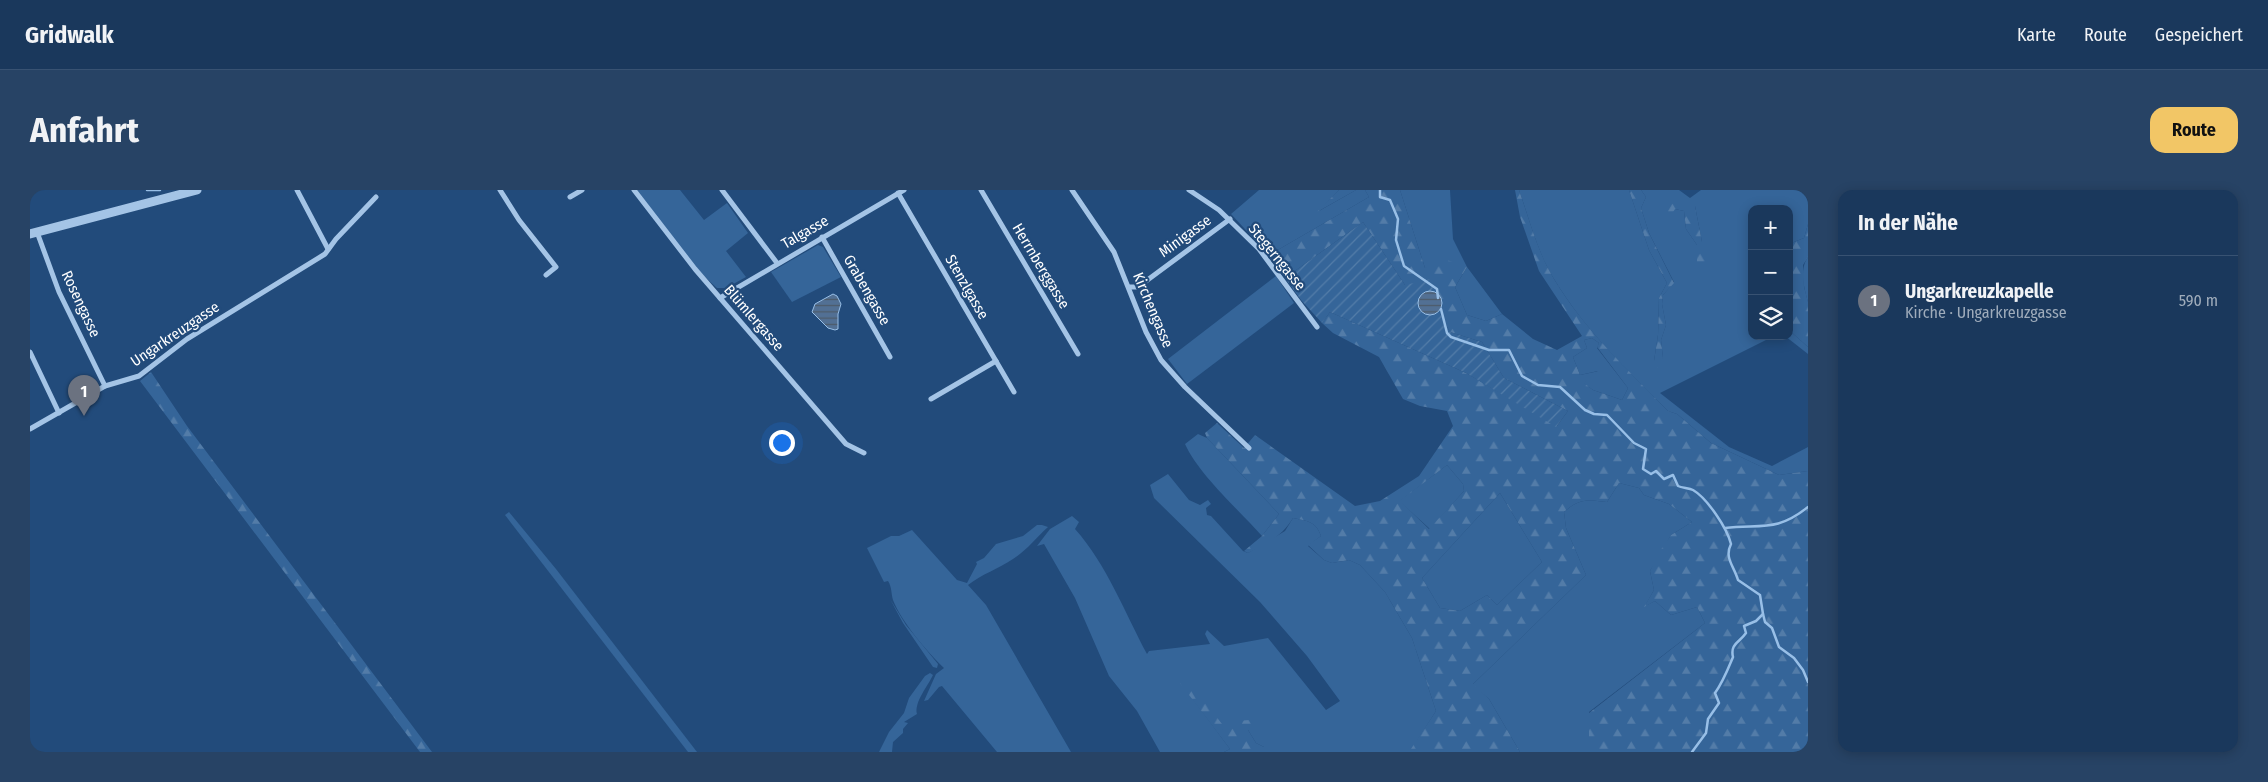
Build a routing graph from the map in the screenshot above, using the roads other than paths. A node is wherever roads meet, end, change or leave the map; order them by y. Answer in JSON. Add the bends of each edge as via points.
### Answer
{"nodes":[{"id":1,"x":197,"y":190,"type":"edge"},
{"id":2,"x":297,"y":190,"type":"edge"},
{"id":3,"x":500,"y":190,"type":"edge"},
{"id":4,"x":582,"y":190,"type":"edge"},
{"id":5,"x":634,"y":190,"type":"edge"},
{"id":6,"x":722,"y":190,"type":"edge"},
{"id":7,"x":904,"y":190,"type":"edge"},
{"id":8,"x":981,"y":190,"type":"edge"},
{"id":9,"x":1072,"y":190,"type":"edge"},
{"id":10,"x":1189,"y":190,"type":"edge"},
{"id":11,"x":898,"y":194,"type":"junction"},
{"id":12,"x":376,"y":197,"type":"dead end"},
{"id":13,"x":570,"y":197,"type":"dead end"},
{"id":14,"x":1230,"y":219,"type":"junction"},
{"id":15,"x":34,"y":233,"type":"edge"},
{"id":16,"x":822,"y":237,"type":"junction"},
{"id":17,"x":328,"y":249,"type":"junction"},
{"id":18,"x":777,"y":263,"type":"junction"},
{"id":19,"x":546,"y":275,"type":"dead end"},
{"id":20,"x":1130,"y":288,"type":"junction"},
{"id":21,"x":720,"y":298,"type":"junction"},
{"id":22,"x":1317,"y":327,"type":"dead end"},
{"id":23,"x":30,"y":352,"type":"edge"},
{"id":24,"x":1078,"y":354,"type":"dead end"},
{"id":25,"x":890,"y":357,"type":"dead end"},
{"id":26,"x":996,"y":361,"type":"junction"},
{"id":27,"x":105,"y":386,"type":"junction"},
{"id":28,"x":1014,"y":392,"type":"dead end"},
{"id":29,"x":931,"y":399,"type":"dead end"},
{"id":30,"x":59,"y":412,"type":"junction"},
{"id":31,"x":30,"y":429,"type":"edge"},
{"id":32,"x":1249,"y":448,"type":"dead end"},
{"id":33,"x":864,"y":454,"type":"dead end"}],
"edges":[{"from":1,"to":15,"type":"street"},
{"from":2,"to":17,"type":"street"},
{"from":3,"to":19,"type":"street","via":[[556,267]]},
{"from":4,"to":13,"type":"street"},
{"from":5,"to":21,"type":"street","name":"Blümlergasse"},
{"from":6,"to":18,"type":"street"},
{"from":7,"to":11,"type":"street","name":"Talgasse"},
{"from":8,"to":24,"type":"street","name":"Herrnberggasse"},
{"from":9,"to":20,"type":"street","name":"Kirchengasse","via":[[1114,252]]},
{"from":10,"to":14,"type":"street","name":"Stegerngasse"},
{"from":11,"to":16,"type":"street","name":"Talgasse"},
{"from":11,"to":26,"type":"street","name":"Stenzlgasse"},
{"from":12,"to":17,"type":"street","name":"Ungarkreuzgasse"},
{"from":14,"to":20,"type":"street","name":"Minigasse","via":[[1138,287]]},
{"from":14,"to":22,"type":"street","name":"Stegerngasse","via":[[1259,249]]},
{"from":15,"to":27,"type":"street","name":"Rosengasse"},
{"from":16,"to":18,"type":"street","name":"Talgasse"},
{"from":16,"to":25,"type":"street","name":"Grabengasse"},
{"from":17,"to":27,"type":"street","name":"Ungarkreuzgasse","via":[[325,254],[187,339],[139,376]]},
{"from":18,"to":21,"type":"street","name":"Talgasse"},
{"from":20,"to":32,"type":"street","name":"Kirchengasse","via":[[1146,332],[1161,360]]},
{"from":21,"to":33,"type":"street","name":"Blümlergasse","via":[[846,444]]},
{"from":23,"to":30,"type":"street"},
{"from":26,"to":28,"type":"street","name":"Stenzlgasse"},
{"from":26,"to":29,"type":"street"},
{"from":27,"to":30,"type":"street","name":"Ungarkreuzgasse"},
{"from":30,"to":31,"type":"street","name":"Ungarkreuzgasse"}]}
